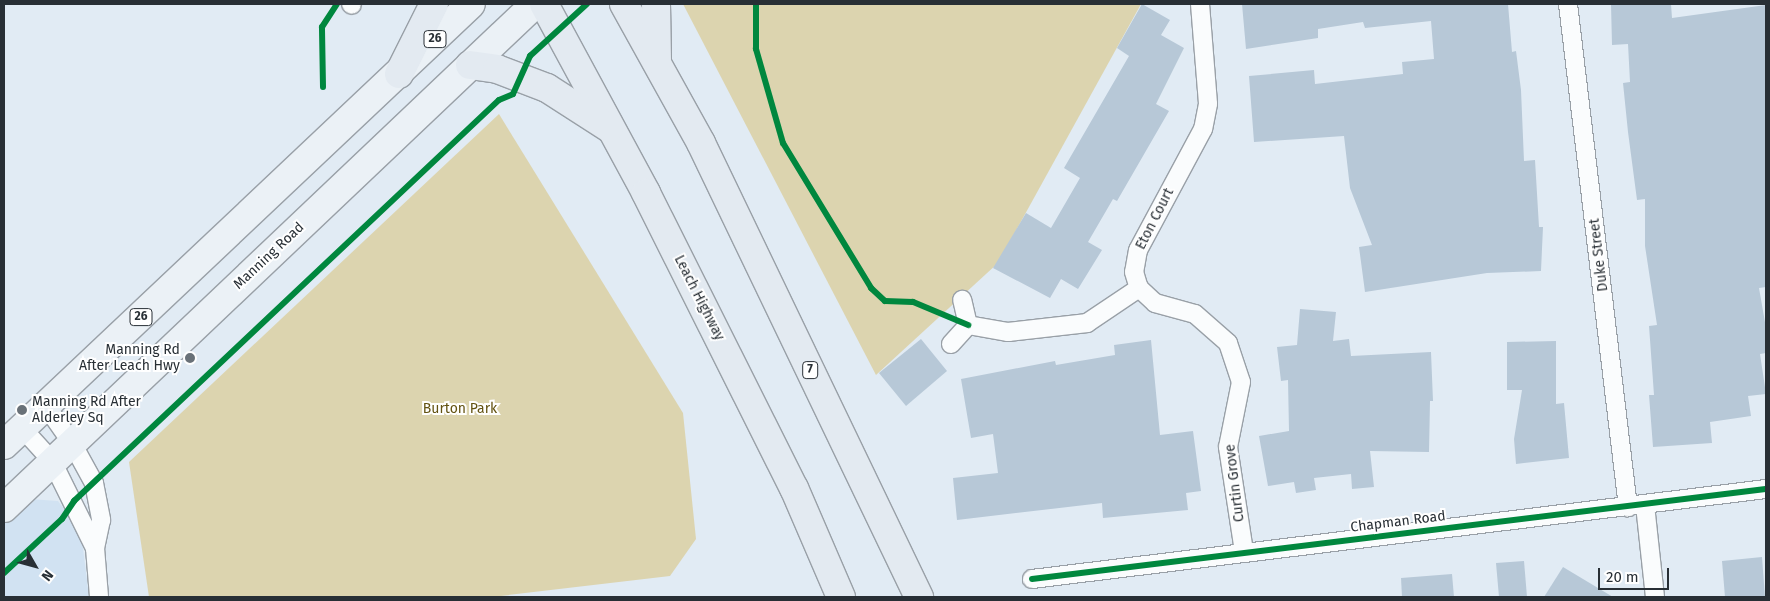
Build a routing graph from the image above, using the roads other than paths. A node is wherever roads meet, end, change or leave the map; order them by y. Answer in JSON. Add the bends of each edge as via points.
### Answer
{"nodes":[{"id":1,"x":434,"y":4,"type":"edge"},
{"id":2,"x":471,"y":4,"type":"edge"},
{"id":3,"x":535,"y":4,"type":"edge"},
{"id":4,"x":544,"y":4,"type":"edge"},
{"id":5,"x":624,"y":4,"type":"edge"},
{"id":6,"x":656,"y":4,"type":"edge"},
{"id":7,"x":1200,"y":4,"type":"edge"},
{"id":8,"x":1568,"y":4,"type":"edge"},
{"id":9,"x":657,"y":64,"type":"junction"},
{"id":10,"x":470,"y":65,"type":"junction"},
{"id":11,"x":399,"y":74,"type":"junction"},
{"id":12,"x":611,"y":128,"type":"junction"},
{"id":13,"x":1139,"y":288,"type":"junction"},
{"id":14,"x":962,"y":300,"type":"dead end"},
{"id":15,"x":968,"y":325,"type":"junction"},
{"id":16,"x":951,"y":344,"type":"dead end"},
{"id":17,"x":46,"y":406,"type":"junction"},
{"id":18,"x":13,"y":437,"type":"edge"},
{"id":19,"x":72,"y":443,"type":"junction"},
{"id":20,"x":52,"y":461,"type":"junction"},
{"id":21,"x":1766,"y":489,"type":"edge"},
{"id":22,"x":1637,"y":506,"type":"junction"},
{"id":23,"x":4,"y":508,"type":"edge"},
{"id":24,"x":95,"y":548,"type":"junction"},
{"id":25,"x":1244,"y":552,"type":"junction"},
{"id":26,"x":1032,"y":579,"type":"dead end"},
{"id":27,"x":99,"y":597,"type":"edge"},
{"id":28,"x":841,"y":597,"type":"edge"},
{"id":29,"x":919,"y":597,"type":"edge"},
{"id":30,"x":1655,"y":597,"type":"edge"}],
"edges":[{"from":1,"to":11,"type":"highway"},
{"from":2,"to":11,"type":"main road","number":"26"},
{"from":3,"to":10,"type":"main road","name":"Manning Road"},
{"from":4,"to":12,"type":"highway","name":"Leach Highway"},
{"from":5,"to":9,"type":"highway","number":"7"},
{"from":6,"to":9,"type":"highway"},
{"from":7,"to":13,"type":"street","name":"Eton Court","via":[[1208,104],[1203,129],[1138,250],[1134,272]]},
{"from":8,"to":22,"type":"street","name":"Duke Street"},
{"from":9,"to":29,"type":"highway","number":"7","via":[[701,143]]},
{"from":10,"to":12,"type":"highway","via":[[497,69],[538,84]]},
{"from":10,"to":19,"type":"main road","name":"Manning Road"},
{"from":11,"to":17,"type":"main road","number":"26"},
{"from":12,"to":28,"type":"highway","name":"Leach Highway","via":[[794,488]]},
{"from":13,"to":15,"type":"street","via":[[1087,323],[1008,332]]},
{"from":13,"to":25,"type":"street","name":"Curtin Grove","via":[[1155,303],[1195,314],[1228,342],[1241,382],[1228,447]]},
{"from":14,"to":15,"type":"street"},
{"from":15,"to":16,"type":"street"},
{"from":17,"to":18,"type":"main road","number":"26"},
{"from":17,"to":19,"type":"street"},
{"from":18,"to":20,"type":"street"},
{"from":19,"to":20,"type":"main road","name":"Manning Road"},
{"from":19,"to":24,"type":"street","via":[[94,483],[101,520]]},
{"from":20,"to":23,"type":"main road","name":"Manning Road"},
{"from":20,"to":24,"type":"street"},
{"from":21,"to":22,"type":"street","name":"Chapman Road"},
{"from":22,"to":25,"type":"street","name":"Chapman Road"},
{"from":22,"to":30,"type":"street","name":"Duke Street"},
{"from":24,"to":27,"type":"street"},
{"from":25,"to":26,"type":"street","name":"Chapman Road"}]}
